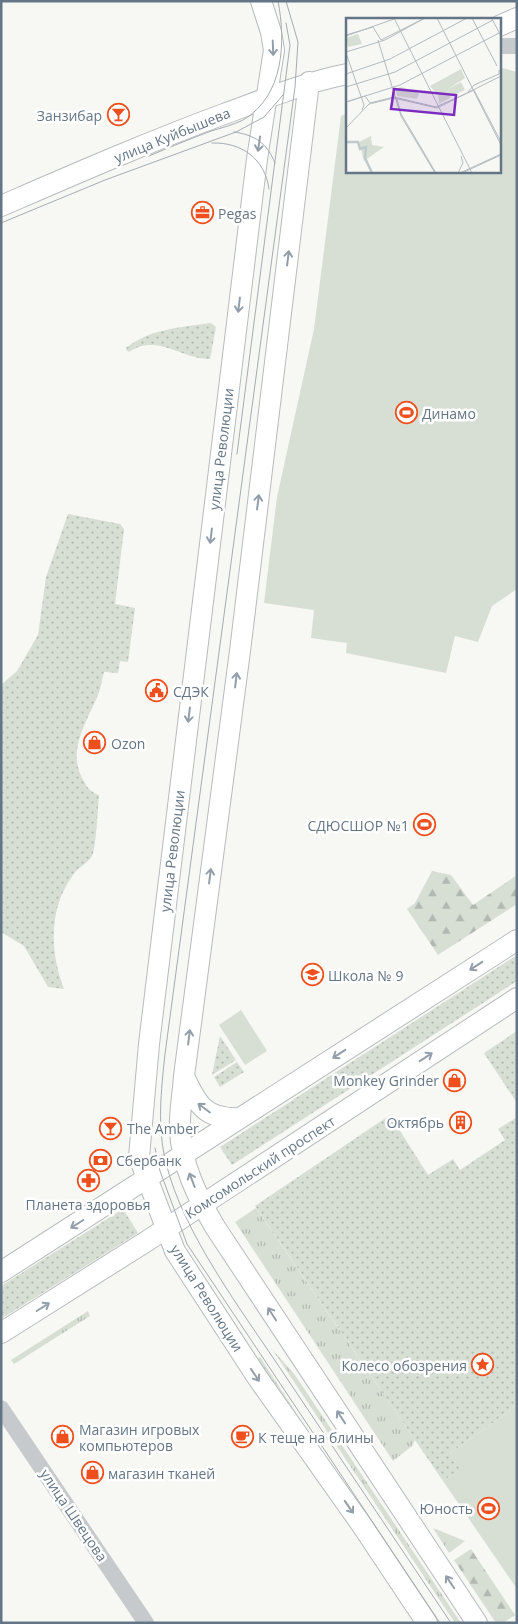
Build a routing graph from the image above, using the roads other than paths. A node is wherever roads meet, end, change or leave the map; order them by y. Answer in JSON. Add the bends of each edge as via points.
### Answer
{"nodes":[{"id":1,"x":261,"y":1,"type":"edge"},
{"id":2,"x":517,"y":18,"type":"edge"},
{"id":3,"x":500,"y":26,"type":"edge"},
{"id":4,"x":500,"y":46,"type":"edge"},
{"id":5,"x":517,"y":46,"type":"edge"},
{"id":6,"x":346,"y":74,"type":"edge"},
{"id":7,"x":309,"y":82,"type":"junction"},
{"id":8,"x":267,"y":96,"type":"junction"},
{"id":9,"x":1,"y":206,"type":"edge"},
{"id":10,"x":517,"y":940,"type":"edge"},
{"id":11,"x":517,"y":998,"type":"edge"},
{"id":12,"x":184,"y":1076,"type":"junction"},
{"id":13,"x":240,"y":1118,"type":"junction"},
{"id":14,"x":183,"y":1156,"type":"junction"},
{"id":15,"x":147,"y":1178,"type":"junction"},
{"id":16,"x":202,"y":1205,"type":"junction"},
{"id":17,"x":166,"y":1228,"type":"junction"},
{"id":18,"x":1,"y":1272,"type":"edge"},
{"id":19,"x":1,"y":1332,"type":"edge"},
{"id":20,"x":1,"y":1408,"type":"edge"},
{"id":21,"x":146,"y":1623,"type":"edge"},
{"id":22,"x":427,"y":1623,"type":"edge"},
{"id":23,"x":476,"y":1623,"type":"edge"}],
"edges":[{"from":1,"to":8,"type":"main road","name":"улица Революции","one_way":true,"via":[[274,50]]},
{"from":2,"to":3,"type":"main road"},
{"from":4,"to":5,"type":"street"},
{"from":6,"to":7,"type":"main road","name":"улица Куйбышева"},
{"from":7,"to":8,"type":"main road","name":"улица Куйбышева"},
{"from":12,"to":7,"type":"main road","one_way":true},
{"from":8,"to":9,"type":"main road","name":"улица Куйбышева"},
{"from":8,"to":15,"type":"main road","name":"улица Революции","one_way":true,"via":[[149,1044],[138,1157]]},
{"from":10,"to":13,"type":"main road","one_way":true},
{"from":16,"to":11,"type":"main road","name":"Комсомольский проспект","one_way":true},
{"from":13,"to":12,"type":"main road","one_way":true,"via":[[225,1119],[207,1111],[198,1104]]},
{"from":12,"to":14,"type":"main road","via":[[180,1130]]},
{"from":13,"to":14,"type":"main road"},
{"from":14,"to":15,"type":"main road"},
{"from":16,"to":14,"type":"main road","one_way":true},
{"from":15,"to":17,"type":"main road","name":"улица Революции"},
{"from":15,"to":18,"type":"main road","one_way":true},
{"from":16,"to":17,"type":"main road","name":"Комсомольский проспект"},
{"from":23,"to":16,"type":"main road","one_way":true},
{"from":19,"to":17,"type":"main road","name":"Комсомольский проспект","one_way":true},
{"from":17,"to":22,"type":"main road","name":"улица Революции","one_way":true,"via":[[175,1251],[257,1377]]},
{"from":20,"to":21,"type":"street","name":"улица Швецова"}]}
